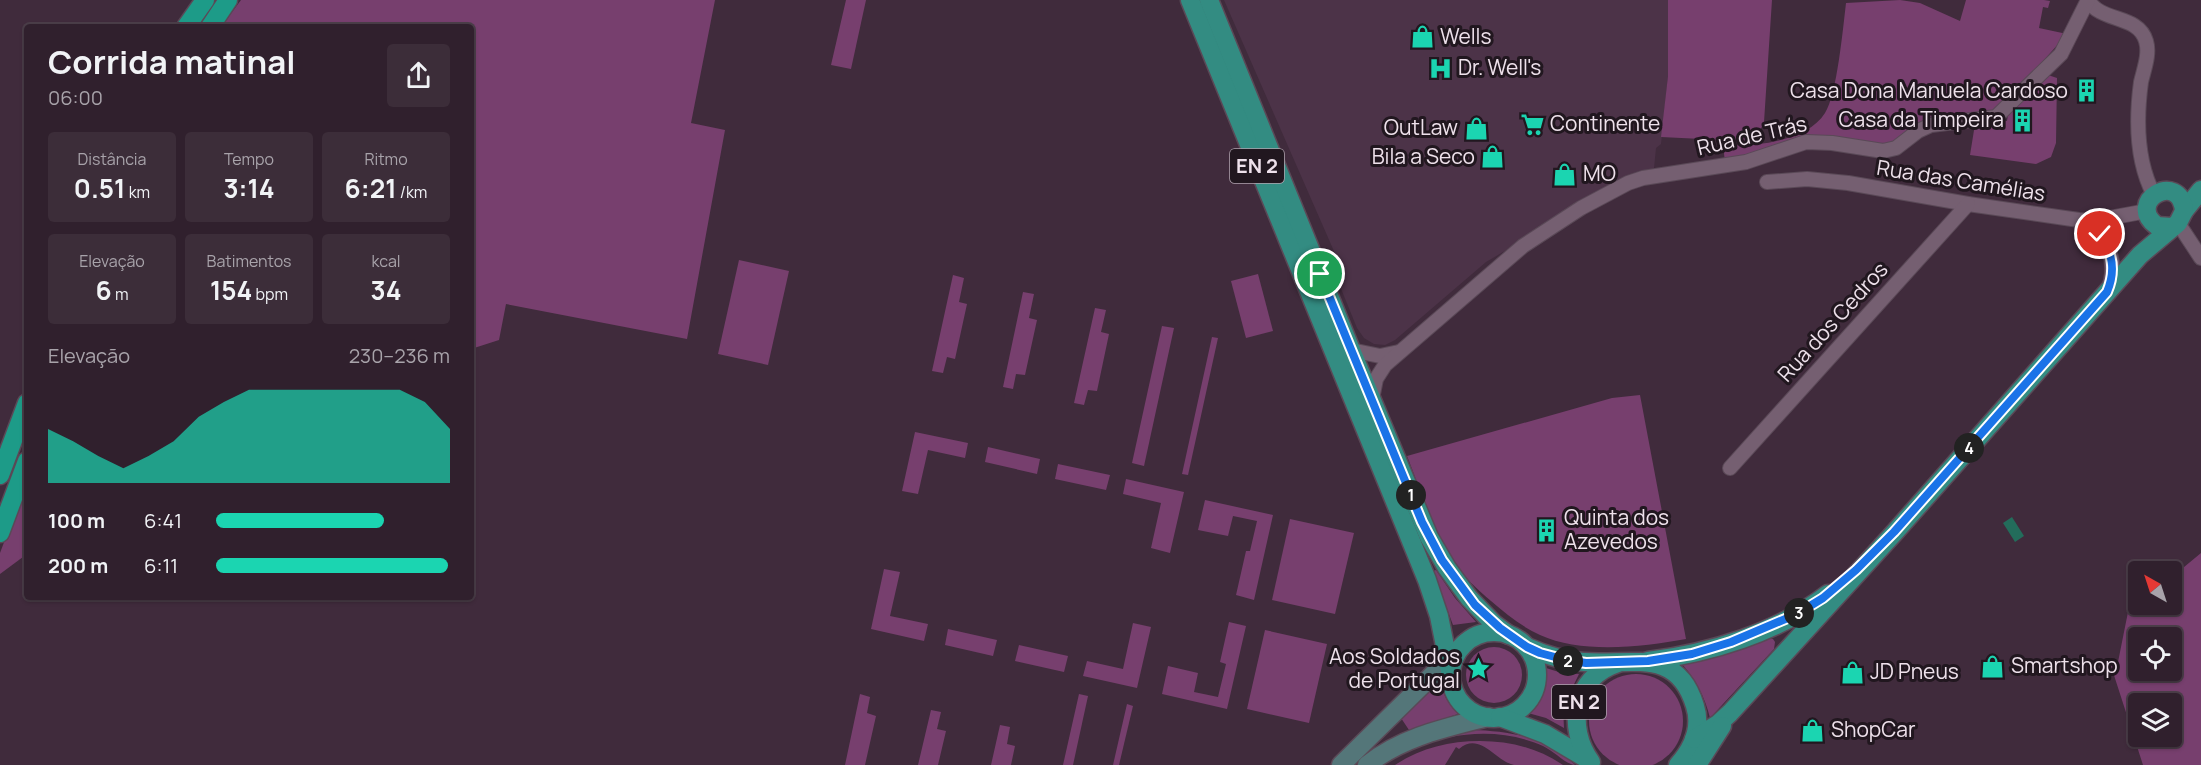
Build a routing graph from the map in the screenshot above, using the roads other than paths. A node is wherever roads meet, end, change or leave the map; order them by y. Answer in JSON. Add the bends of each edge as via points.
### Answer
{"nodes":[{"id":1,"x":205,"y":0,"type":"edge"},
{"id":2,"x":228,"y":0,"type":"edge"},
{"id":3,"x":1190,"y":0,"type":"edge"},
{"id":4,"x":1209,"y":0,"type":"edge"},
{"id":5,"x":2088,"y":0,"type":"edge"},
{"id":6,"x":188,"y":24,"type":"edge"},
{"id":7,"x":212,"y":24,"type":"edge"},
{"id":8,"x":1767,"y":182,"type":"dead end"},
{"id":9,"x":2201,"y":184,"type":"edge"},
{"id":10,"x":2201,"y":190,"type":"edge"},
{"id":11,"x":1968,"y":204,"type":"junction"},
{"id":12,"x":2151,"y":209,"type":"junction"},
{"id":13,"x":2178,"y":214,"type":"junction"},
{"id":14,"x":2079,"y":220,"type":"junction"},
{"id":15,"x":2140,"y":255,"type":"junction"},
{"id":16,"x":2201,"y":258,"type":"edge"},
{"id":17,"x":2107,"y":292,"type":"junction"},
{"id":18,"x":1406,"y":348,"type":"junction"},
{"id":19,"x":1351,"y":350,"type":"junction"},
{"id":20,"x":1372,"y":399,"type":"junction"},
{"id":21,"x":24,"y":411,"type":"edge"},
{"id":22,"x":1730,"y":468,"type":"dead end"},
{"id":23,"x":24,"y":469,"type":"edge"},
{"id":24,"x":0,"y":475,"type":"edge"},
{"id":25,"x":0,"y":532,"type":"edge"},
{"id":26,"x":1894,"y":532,"type":"junction"},
{"id":27,"x":1439,"y":616,"type":"junction"},
{"id":28,"x":1509,"y":635,"type":"junction"},
{"id":29,"x":1465,"y":643,"type":"junction"},
{"id":30,"x":1527,"y":647,"type":"junction"},
{"id":31,"x":1448,"y":657,"type":"junction"},
{"id":32,"x":1625,"y":661,"type":"junction"},
{"id":33,"x":1648,"y":661,"type":"junction"},
{"id":34,"x":1451,"y":676,"type":"junction"},
{"id":35,"x":1415,"y":691,"type":"junction"},
{"id":36,"x":1734,"y":709,"type":"junction"},
{"id":37,"x":1494,"y":717,"type":"junction"},
{"id":38,"x":1689,"y":758,"type":"edge"},
{"id":39,"x":1593,"y":763,"type":"edge"},
{"id":40,"x":1341,"y":765,"type":"edge"},
{"id":41,"x":1367,"y":765,"type":"edge"}],
"edges":[{"from":1,"to":6,"type":"highway"},
{"from":2,"to":7,"type":"highway"},
{"from":3,"to":27,"type":"main road","number":"EN 2"},
{"from":4,"to":19,"type":"main road","number":"EN 2"},
{"from":5,"to":12,"type":"street","via":[[2101,13],[2138,28],[2146,41],[2139,150]]},
{"from":5,"to":18,"type":"street","name":"Rua de Trás","via":[[2061,54],[1995,117],[1930,125],[1892,150],[1806,142],[1746,162],[1638,179],[1581,208],[1515,251]]},
{"from":8,"to":11,"type":"street","name":"Rua das Camélias","via":[[1826,181]]},
{"from":9,"to":13,"type":"main road"},
{"from":10,"to":13,"type":"main road"},
{"from":11,"to":14,"type":"street","name":"Rua das Camélias"},
{"from":11,"to":22,"type":"street","name":"Rua dos Cedros"},
{"from":12,"to":13,"type":"main road","via":[[2164,228]]},
{"from":12,"to":13,"type":"main road","via":[[2165,190]]},
{"from":12,"to":14,"type":"street","name":"Rua das Camélias","via":[[2093,221]]},
{"from":12,"to":15,"type":"main road"},
{"from":13,"to":15,"type":"main road"},
{"from":13,"to":16,"type":"street"},
{"from":14,"to":17,"type":"street","via":[[2100,234],[2111,256],[2112,281]]},
{"from":15,"to":17,"type":"main road"},
{"from":17,"to":26,"type":"main road"},
{"from":18,"to":19,"type":"street","via":[[1386,356]]},
{"from":18,"to":20,"type":"street","via":[[1378,374]]},
{"from":19,"to":20,"type":"main road","number":"EN 2"},
{"from":20,"to":28,"type":"main road","number":"EN 2","via":[[1422,522],[1442,560],[1475,605]]},
{"from":21,"to":24,"type":"highway"},
{"from":23,"to":25,"type":"highway"},
{"from":26,"to":33,"type":"main road","via":[[1839,585],[1797,614],[1731,642]]},
{"from":26,"to":36,"type":"main road"},
{"from":27,"to":31,"type":"main road","number":"EN 2"},
{"from":27,"to":35,"type":"main road","via":[[1441,638],[1436,659]]},
{"from":28,"to":29,"type":"main road","via":[[1486,633]]},
{"from":28,"to":30,"type":"main road","number":"EN 2"},
{"from":29,"to":31,"type":"main road"},
{"from":29,"to":34,"type":"main road","via":[[1457,652]]},
{"from":30,"to":32,"type":"main road","number":"EN 2","via":[[1586,663]]},
{"from":30,"to":37,"type":"main road","number":"EN 2","via":[[1537,671],[1531,696],[1512,713]]},
{"from":31,"to":34,"type":"main road","number":"EN 2"},
{"from":31,"to":35,"type":"main road"},
{"from":32,"to":33,"type":"main road","number":"EN 2"},
{"from":32,"to":39,"type":"main road","number":"EN 2","via":[[1602,671],[1579,702],[1578,740]]},
{"from":33,"to":38,"type":"main road","number":"EN 2","via":[[1674,673],[1688,690],[1697,724]]},
{"from":34,"to":37,"type":"main road","number":"EN 2","via":[[1458,699],[1466,708]]},
{"from":35,"to":40,"type":"main road"},
{"from":36,"to":38,"type":"main road"},
{"from":36,"to":38,"type":"main road"},
{"from":37,"to":39,"type":"main road","number":"EN 2","via":[[1545,734]]},
{"from":37,"to":41,"type":"main road","via":[[1408,740]]}]}
